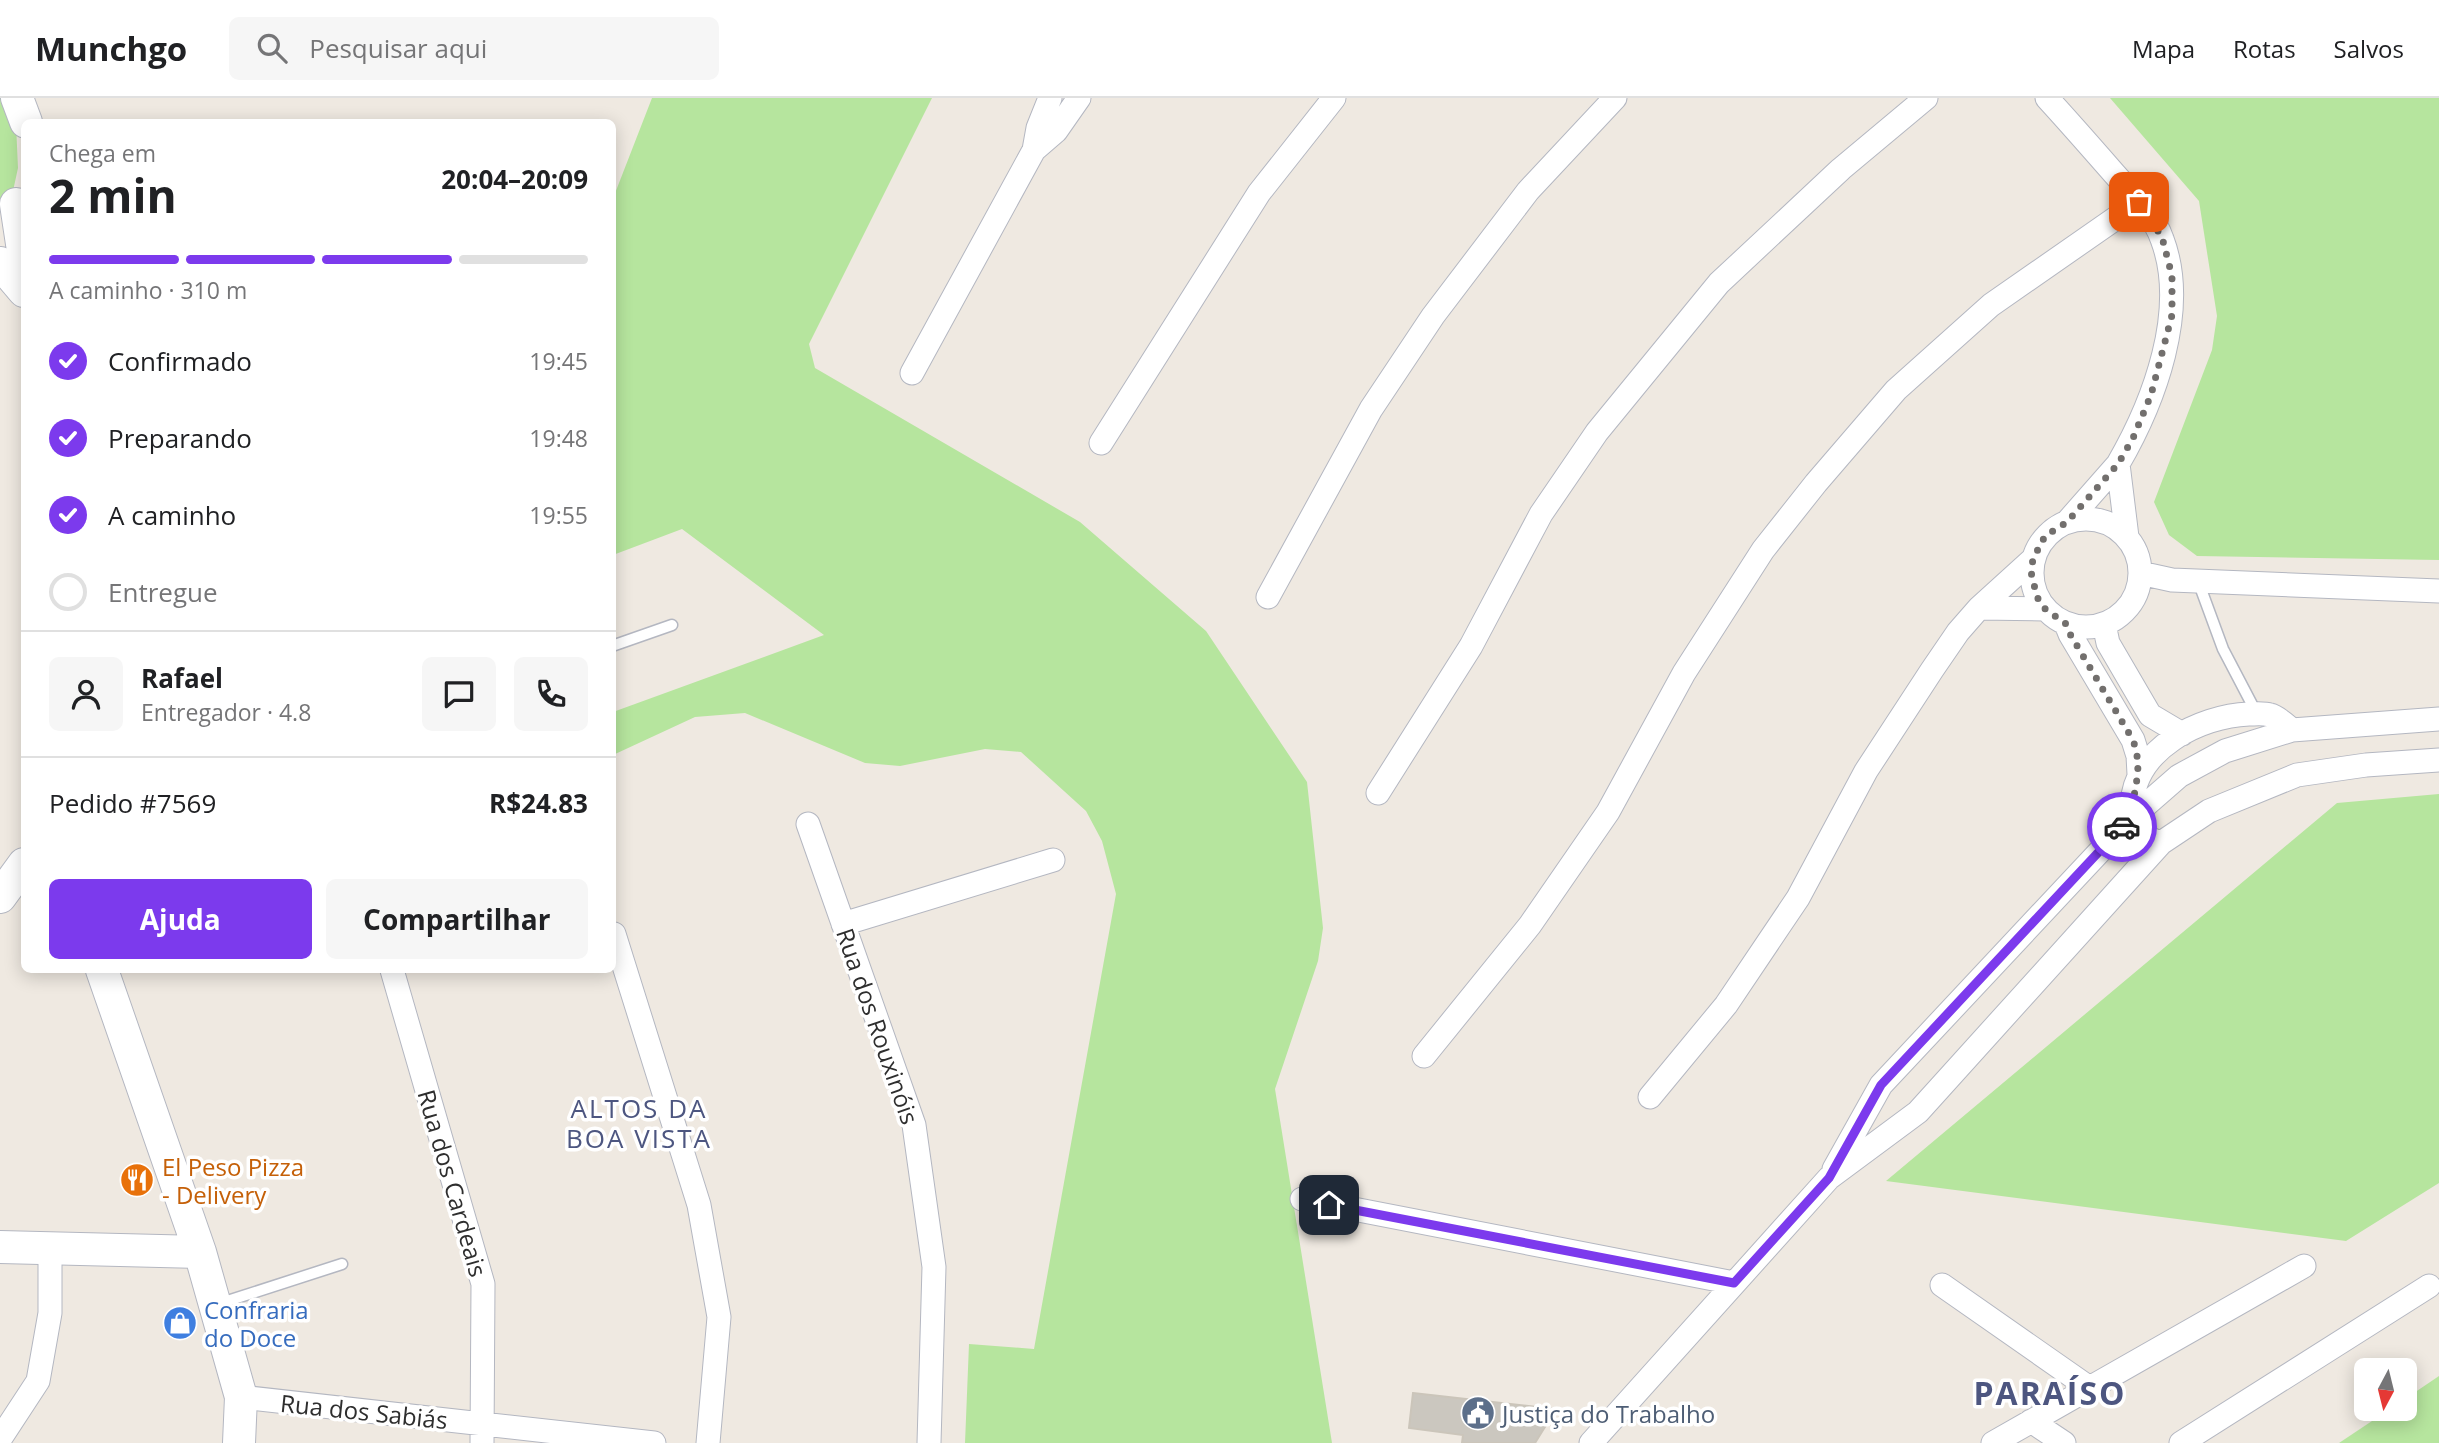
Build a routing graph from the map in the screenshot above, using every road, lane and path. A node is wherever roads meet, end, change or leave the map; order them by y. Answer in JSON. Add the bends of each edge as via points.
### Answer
{"nodes":[{"id":1,"x":17,"y":98,"type":"edge"},
{"id":2,"x":1050,"y":98,"type":"edge"},
{"id":3,"x":1079,"y":98,"type":"edge"},
{"id":4,"x":1334,"y":98,"type":"edge"},
{"id":5,"x":1615,"y":98,"type":"edge"},
{"id":6,"x":1926,"y":98,"type":"edge"},
{"id":7,"x":2047,"y":98,"type":"edge"},
{"id":8,"x":25,"y":119,"type":"edge"},
{"id":9,"x":1034,"y":150,"type":"junction"},
{"id":10,"x":2139,"y":202,"type":"junction"},
{"id":11,"x":14,"y":205,"type":"edge"},
{"id":12,"x":21,"y":241,"type":"edge"},
{"id":13,"x":0,"y":263,"type":"edge"},
{"id":14,"x":21,"y":288,"type":"edge"},
{"id":15,"x":912,"y":373,"type":"dead end"},
{"id":16,"x":1101,"y":443,"type":"dead end"},
{"id":17,"x":2118,"y":464,"type":"junction"},
{"id":18,"x":2067,"y":522,"type":"junction"},
{"id":19,"x":2127,"y":537,"type":"junction"},
{"id":20,"x":2033,"y":559,"type":"junction"},
{"id":21,"x":2140,"y":573,"type":"junction"},
{"id":22,"x":2198,"y":581,"type":"junction"},
{"id":23,"x":2439,"y":591,"type":"edge"},
{"id":24,"x":1268,"y":597,"type":"dead end"},
{"id":25,"x":1979,"y":608,"type":"junction"},
{"id":26,"x":2044,"y":608,"type":"junction"},
{"id":27,"x":2066,"y":624,"type":"junction"},
{"id":28,"x":2104,"y":624,"type":"junction"},
{"id":29,"x":672,"y":625,"type":"dead end"},
{"id":30,"x":616,"y":645,"type":"edge"},
{"id":31,"x":2257,"y":714,"type":"junction"},
{"id":32,"x":2439,"y":719,"type":"edge"},
{"id":33,"x":2292,"y":730,"type":"junction"},
{"id":34,"x":2182,"y":734,"type":"junction"},
{"id":35,"x":2439,"y":760,"type":"edge"},
{"id":36,"x":2139,"y":774,"type":"junction"},
{"id":37,"x":1378,"y":793,"type":"dead end"},
{"id":38,"x":2132,"y":817,"type":"junction"},
{"id":39,"x":808,"y":824,"type":"dead end"},
{"id":40,"x":2161,"y":843,"type":"junction"},
{"id":41,"x":1053,"y":860,"type":"dead end"},
{"id":42,"x":21,"y":868,"type":"edge"},
{"id":43,"x":0,"y":897,"type":"edge"},
{"id":44,"x":843,"y":924,"type":"junction"},
{"id":45,"x":616,"y":940,"type":"edge"},
{"id":46,"x":103,"y":973,"type":"edge"},
{"id":47,"x":393,"y":973,"type":"edge"},
{"id":48,"x":1424,"y":1055,"type":"dead end"},
{"id":49,"x":1650,"y":1097,"type":"dead end"},
{"id":50,"x":1829,"y":1178,"type":"junction"},
{"id":51,"x":1302,"y":1199,"type":"dead end"},
{"id":52,"x":0,"y":1247,"type":"edge"},
{"id":53,"x":50,"y":1249,"type":"junction"},
{"id":54,"x":200,"y":1252,"type":"junction"},
{"id":55,"x":342,"y":1264,"type":"dead end"},
{"id":56,"x":2304,"y":1266,"type":"dead end"},
{"id":57,"x":1734,"y":1283,"type":"junction"},
{"id":58,"x":1942,"y":1285,"type":"dead end"},
{"id":59,"x":2429,"y":1286,"type":"dead end"},
{"id":60,"x":215,"y":1305,"type":"junction"},
{"id":61,"x":2088,"y":1387,"type":"junction"},
{"id":62,"x":241,"y":1397,"type":"junction"},
{"id":63,"x":2031,"y":1420,"type":"junction"},
{"id":64,"x":481,"y":1434,"type":"edge"},
{"id":65,"x":0,"y":1439,"type":"edge"},
{"id":66,"x":239,"y":1443,"type":"edge"},
{"id":67,"x":654,"y":1443,"type":"edge"},
{"id":68,"x":708,"y":1443,"type":"edge"},
{"id":69,"x":929,"y":1443,"type":"edge"},
{"id":70,"x":1591,"y":1443,"type":"edge"},
{"id":71,"x":1993,"y":1443,"type":"edge"},
{"id":72,"x":2064,"y":1443,"type":"edge"},
{"id":73,"x":2181,"y":1443,"type":"edge"}],
"edges":[{"from":1,"to":8,"type":"main road"},
{"from":2,"to":9,"type":"street"},
{"from":3,"to":9,"type":"street","via":[[1056,131]]},
{"from":4,"to":16,"type":"street","via":[[1259,193]]},
{"from":5,"to":24,"type":"street","via":[[1528,191],[1433,316],[1371,409]]},
{"from":6,"to":37,"type":"street","via":[[1841,169],[1719,283],[1597,432],[1541,514],[1471,646]]},
{"from":7,"to":10,"type":"street"},
{"from":9,"to":15,"type":"street"},
{"from":10,"to":17,"type":"street","via":[[2162,237],[2172,276],[2172,315],[2151,395]]},
{"from":10,"to":48,"type":"street","via":[[1991,305],[1896,390],[1816,482],[1763,550],[1684,673],[1608,812],[1530,925]]},
{"from":11,"to":12,"type":"main road"},
{"from":13,"to":14,"type":"main road"},
{"from":17,"to":18,"type":"street"},
{"from":17,"to":19,"type":"street"},
{"from":18,"to":19,"type":"street","via":[[2093,519]]},
{"from":18,"to":20,"type":"street","via":[[2045,536]]},
{"from":19,"to":21,"type":"street"},
{"from":20,"to":25,"type":"street"},
{"from":20,"to":26,"type":"street","via":[[2033,585]]},
{"from":21,"to":22,"type":"street"},
{"from":21,"to":28,"type":"street","via":[[2126,609]]},
{"from":22,"to":23,"type":"street"},
{"from":22,"to":31,"type":"lane","via":[[2223,649]]},
{"from":25,"to":26,"type":"street"},
{"from":25,"to":49,"type":"street","via":[[1931,670],[1866,771],[1798,898],[1726,1005]]},
{"from":26,"to":27,"type":"street"},
{"from":27,"to":28,"type":"street"},
{"from":27,"to":36,"type":"street","via":[[2133,740]]},
{"from":28,"to":34,"type":"street","via":[[2108,643],[2150,715]]},
{"from":29,"to":30,"type":"lane"},
{"from":31,"to":33,"type":"street","via":[[2271,715]]},
{"from":31,"to":34,"type":"street","via":[[2216,719]]},
{"from":32,"to":33,"type":"street"},
{"from":33,"to":38,"type":"street","via":[[2225,751],[2179,776]]},
{"from":34,"to":36,"type":"street"},
{"from":35,"to":40,"type":"street","via":[[2297,775],[2209,811]]},
{"from":36,"to":38,"type":"street"},
{"from":38,"to":40,"type":"street","via":[[2141,833]]},
{"from":38,"to":50,"type":"street","via":[[1881,1085]]},
{"from":39,"to":44,"type":"street","name":"Rua dos Rouxinóis"},
{"from":40,"to":50,"type":"street","via":[[1918,1112]]},
{"from":41,"to":44,"type":"street"},
{"from":42,"to":43,"type":"main road"},
{"from":44,"to":69,"type":"street","name":"Rua dos Rouxinóis","via":[[915,1125],[934,1267]]},
{"from":45,"to":68,"type":"street","via":[[699,1205],[719,1317]]},
{"from":46,"to":54,"type":"main road"},
{"from":47,"to":64,"type":"street","name":"Rua dos Cardeais","via":[[483,1284]]},
{"from":50,"to":57,"type":"street"},
{"from":51,"to":57,"type":"street"},
{"from":52,"to":53,"type":"main road"},
{"from":53,"to":54,"type":"main road"},
{"from":53,"to":65,"type":"street","via":[[50,1313],[38,1381]]},
{"from":54,"to":60,"type":"main road"},
{"from":55,"to":60,"type":"lane"},
{"from":56,"to":61,"type":"street"},
{"from":57,"to":70,"type":"street"},
{"from":58,"to":61,"type":"street"},
{"from":59,"to":73,"type":"street"},
{"from":60,"to":62,"type":"main road"},
{"from":61,"to":63,"type":"street"},
{"from":62,"to":64,"type":"street","name":"Rua dos Sabiás"},
{"from":62,"to":66,"type":"main road"},
{"from":63,"to":71,"type":"street"},
{"from":63,"to":72,"type":"street"},
{"from":64,"to":67,"type":"street","name":"Rua dos Sabiás"}]}
